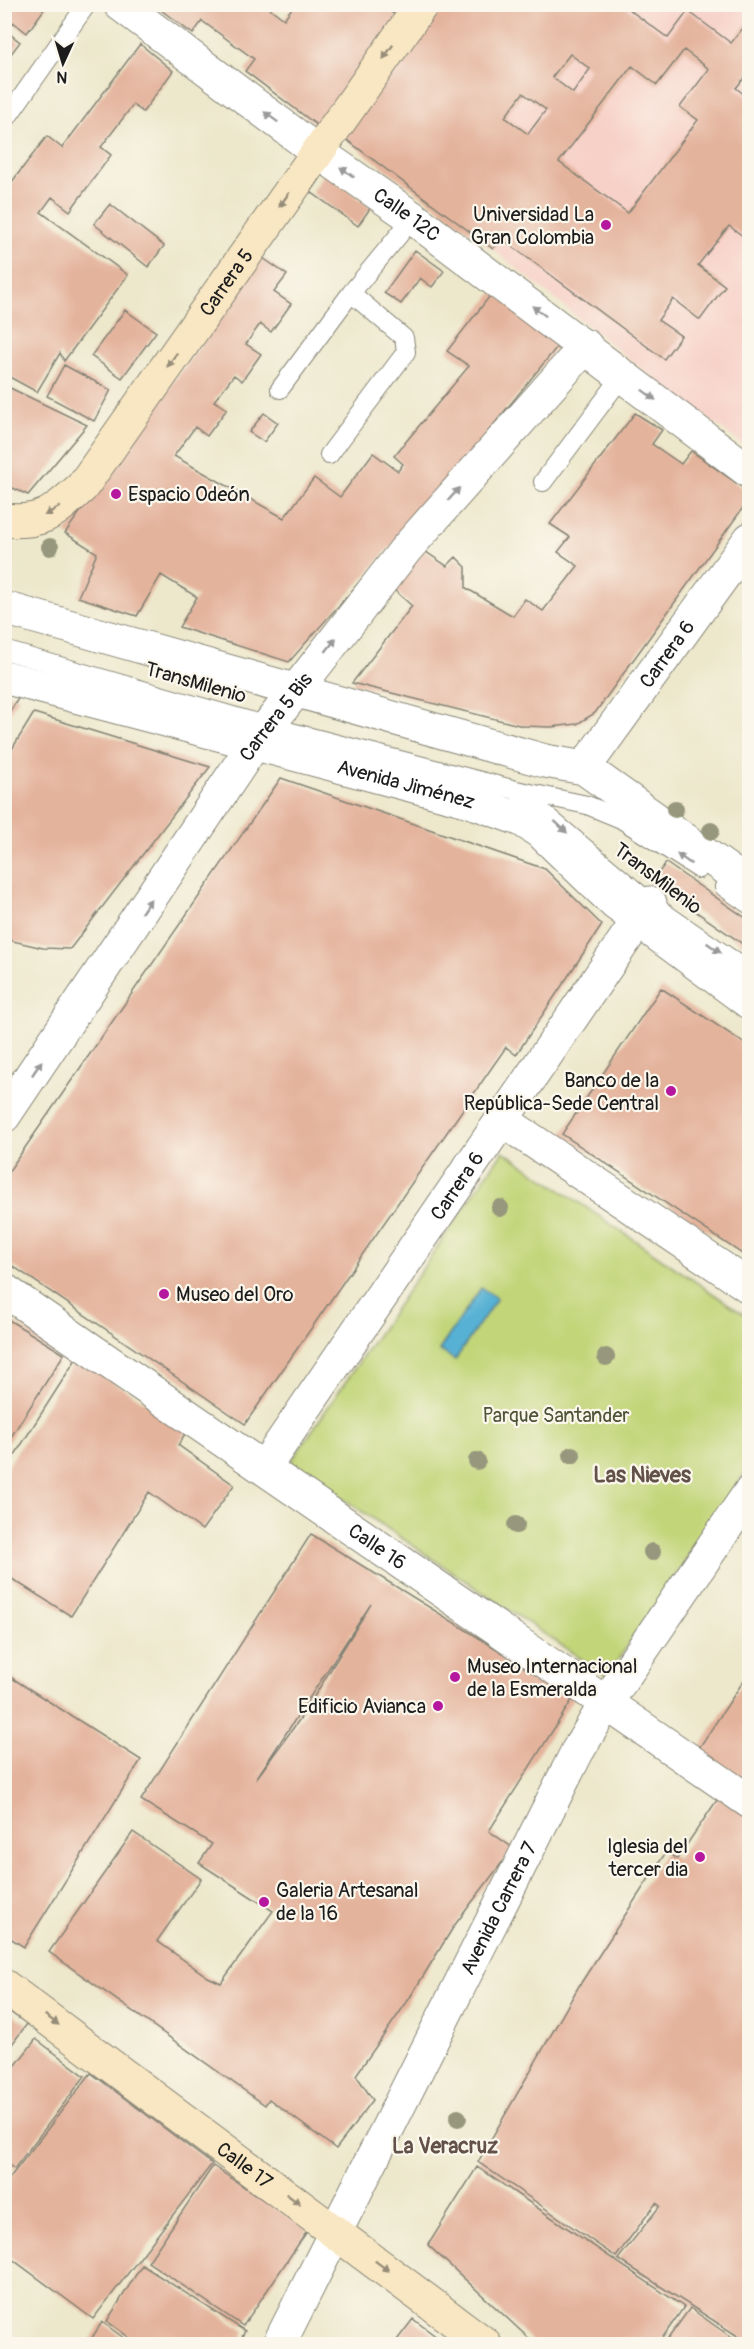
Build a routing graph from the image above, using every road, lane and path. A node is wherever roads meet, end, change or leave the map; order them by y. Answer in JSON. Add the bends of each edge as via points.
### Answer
{"nodes":[{"id":1,"x":87,"y":4,"type":"edge"},
{"id":2,"x":120,"y":4,"type":"edge"},
{"id":3,"x":422,"y":4,"type":"edge"},
{"id":4,"x":4,"y":123,"type":"edge"},
{"id":5,"x":318,"y":152,"type":"junction"},
{"id":6,"x":413,"y":218,"type":"junction"},
{"id":7,"x":351,"y":293,"type":"junction"},
{"id":8,"x":586,"y":346,"type":"junction"},
{"id":9,"x":623,"y":375,"type":"junction"},
{"id":10,"x":280,"y":389,"type":"dead end"},
{"id":11,"x":329,"y":455,"type":"dead end"},
{"id":12,"x":750,"y":472,"type":"edge"},
{"id":13,"x":543,"y":482,"type":"dead end"},
{"id":14,"x":4,"y":520,"type":"edge"},
{"id":15,"x":750,"y":539,"type":"edge"},
{"id":16,"x":4,"y":608,"type":"edge"},
{"id":17,"x":4,"y":650,"type":"edge"},
{"id":18,"x":4,"y":677,"type":"edge"},
{"id":19,"x":295,"y":691,"type":"junction"},
{"id":20,"x":261,"y":735,"type":"junction"},
{"id":21,"x":584,"y":768,"type":"junction"},
{"id":22,"x":516,"y":790,"type":"junction"},
{"id":23,"x":750,"y":886,"type":"edge"},
{"id":24,"x":750,"y":905,"type":"edge"},
{"id":25,"x":644,"y":912,"type":"junction"},
{"id":26,"x":750,"y":972,"type":"edge"},
{"id":27,"x":750,"y":1003,"type":"edge"},
{"id":28,"x":4,"y":1116,"type":"edge"},
{"id":29,"x":502,"y":1120,"type":"junction"},
{"id":30,"x":750,"y":1287,"type":"edge"},
{"id":31,"x":4,"y":1290,"type":"edge"},
{"id":32,"x":264,"y":1468,"type":"junction"},
{"id":33,"x":750,"y":1492,"type":"edge"},
{"id":34,"x":606,"y":1703,"type":"junction"},
{"id":35,"x":750,"y":1802,"type":"edge"},
{"id":36,"x":4,"y":1986,"type":"edge"},
{"id":37,"x":336,"y":2230,"type":"junction"},
{"id":38,"x":279,"y":2344,"type":"edge"},
{"id":39,"x":485,"y":2344,"type":"edge"}],
"edges":[{"from":1,"to":4,"type":"lane"},
{"from":5,"to":2,"type":"street","name":"Calle 12C","one_way":true},
{"from":3,"to":5,"type":"street","name":"Carrera 5","one_way":true},
{"from":6,"to":5,"type":"street","name":"Calle 12C","one_way":true},
{"from":5,"to":14,"type":"street","name":"Carrera 5","one_way":true,"via":[[82,488],[54,512],[28,522]]},
{"from":6,"to":7,"type":"lane"},
{"from":8,"to":6,"type":"street","name":"Calle 12C","one_way":true},
{"from":7,"to":10,"type":"lane"},
{"from":7,"to":11,"type":"lane","via":[[404,338],[406,352]]},
{"from":8,"to":9,"type":"street","name":"Calle 12C"},
{"from":19,"to":8,"type":"street","name":"Carrera 5 Bis","one_way":true,"via":[[406,549]]},
{"from":9,"to":12,"type":"street","name":"Calle 12C","one_way":true},
{"from":9,"to":13,"type":"lane"},
{"from":15,"to":21,"type":"street","name":"Carrera 6"},
{"from":16,"to":19,"type":"street"},
{"from":17,"to":20,"type":"lane","name":"TransMilenio"},
{"from":18,"to":20,"type":"street","name":"Avenida Jiménez"},
{"from":19,"to":20,"type":"street","name":"Carrera 5 Bis"},
{"from":19,"to":21,"type":"street","via":[[545,761]]},
{"from":20,"to":22,"type":"lane","name":"TransMilenio"},
{"from":20,"to":25,"type":"street","name":"Avenida Jiménez","via":[[522,820]]},
{"from":28,"to":20,"type":"street","name":"Carrera 5 Bis","one_way":true},
{"from":21,"to":23,"type":"street"},
{"from":24,"to":22,"type":"lane","name":"TransMilenio","one_way":true,"via":[[614,816],[565,799]]},
{"from":22,"to":25,"type":"lane","name":"TransMilenio","one_way":true},
{"from":25,"to":26,"type":"lane","name":"TransMilenio","one_way":true},
{"from":25,"to":27,"type":"street","name":"Avenida Jiménez"},
{"from":25,"to":29,"type":"street","name":"Carrera 6"},
{"from":29,"to":30,"type":"street"},
{"from":29,"to":32,"type":"street","name":"Carrera 6"},
{"from":31,"to":32,"type":"street","name":"Calle 16"},
{"from":32,"to":34,"type":"street","name":"Calle 16"},
{"from":33,"to":34,"type":"street","name":"Avenida Carrera 7"},
{"from":34,"to":35,"type":"street","name":"Calle 16"},
{"from":34,"to":37,"type":"street","name":"Avenida Carrera 7","via":[[577,1752]]},
{"from":36,"to":37,"type":"street","name":"Calle 17","one_way":true},
{"from":37,"to":38,"type":"street","name":"Avenida Carrera 7"},
{"from":37,"to":39,"type":"street","name":"Calle 17","one_way":true}]}
